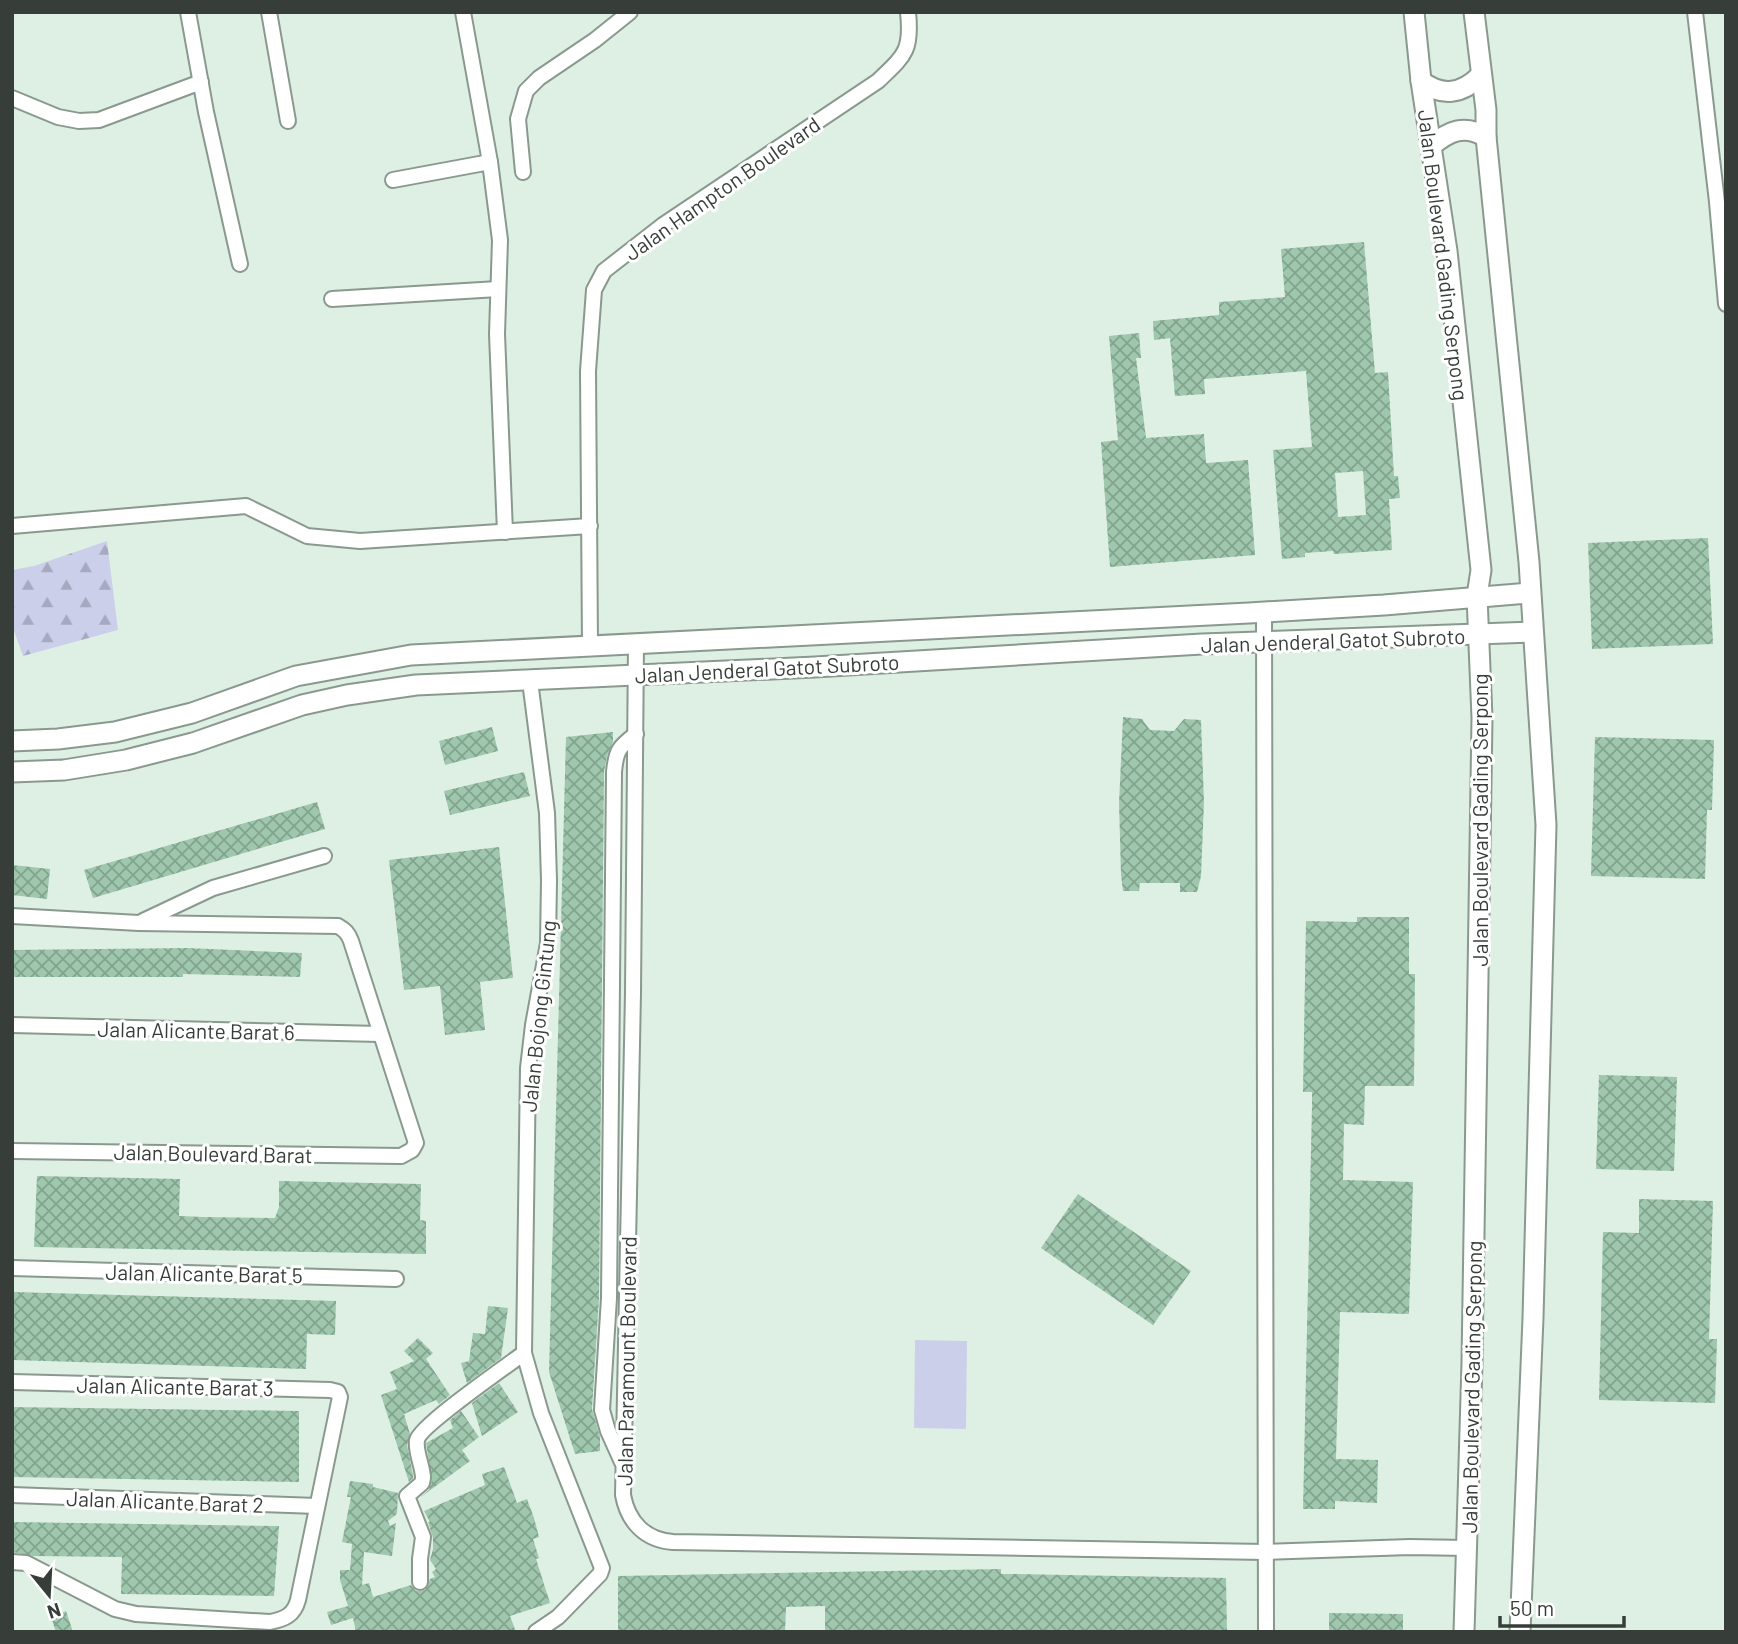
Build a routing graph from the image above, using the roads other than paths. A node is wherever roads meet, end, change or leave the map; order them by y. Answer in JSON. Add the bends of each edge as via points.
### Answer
{"nodes":[{"id":1,"x":188,"y":12,"type":"edge"},
{"id":2,"x":269,"y":12,"type":"edge"},
{"id":3,"x":463,"y":12,"type":"edge"},
{"id":4,"x":630,"y":12,"type":"edge"},
{"id":5,"x":908,"y":12,"type":"edge"},
{"id":6,"x":1414,"y":12,"type":"edge"},
{"id":7,"x":1474,"y":12,"type":"edge"},
{"id":8,"x":1695,"y":12,"type":"edge"},
{"id":9,"x":1480,"y":76,"type":"junction"},
{"id":10,"x":1421,"y":81,"type":"junction"},
{"id":11,"x":201,"y":82,"type":"junction"},
{"id":12,"x":12,"y":97,"type":"edge"},
{"id":13,"x":288,"y":121,"type":"dead end"},
{"id":14,"x":1486,"y":137,"type":"junction"},
{"id":15,"x":1431,"y":146,"type":"junction"},
{"id":16,"x":490,"y":162,"type":"junction"},
{"id":17,"x":523,"y":172,"type":"dead end"},
{"id":18,"x":393,"y":180,"type":"dead end"},
{"id":19,"x":240,"y":264,"type":"dead end"},
{"id":20,"x":498,"y":289,"type":"junction"},
{"id":21,"x":332,"y":299,"type":"dead end"},
{"id":22,"x":1726,"y":304,"type":"edge"},
{"id":23,"x":12,"y":526,"type":"edge"},
{"id":24,"x":590,"y":526,"type":"junction"},
{"id":25,"x":505,"y":532,"type":"junction"},
{"id":26,"x":1530,"y":593,"type":"junction"},
{"id":27,"x":1477,"y":596,"type":"junction"},
{"id":28,"x":1264,"y":612,"type":"junction"},
{"id":29,"x":1532,"y":632,"type":"junction"},
{"id":30,"x":1479,"y":635,"type":"junction"},
{"id":31,"x":1266,"y":642,"type":"junction"},
{"id":32,"x":636,"y":643,"type":"junction"},
{"id":33,"x":590,"y":646,"type":"junction"},
{"id":34,"x":637,"y":674,"type":"junction"},
{"id":35,"x":530,"y":681,"type":"junction"},
{"id":36,"x":636,"y":734,"type":"junction"},
{"id":37,"x":12,"y":741,"type":"edge"},
{"id":38,"x":12,"y":772,"type":"edge"},
{"id":39,"x":324,"y":856,"type":"dead end"},
{"id":40,"x":12,"y":916,"type":"edge"},
{"id":41,"x":139,"y":923,"type":"junction"},
{"id":42,"x":12,"y":1025,"type":"edge"},
{"id":43,"x":380,"y":1034,"type":"junction"},
{"id":44,"x":12,"y":1151,"type":"edge"},
{"id":45,"x":12,"y":1268,"type":"edge"},
{"id":46,"x":396,"y":1279,"type":"dead end"},
{"id":47,"x":524,"y":1353,"type":"junction"},
{"id":48,"x":12,"y":1382,"type":"edge"},
{"id":49,"x":624,"y":1466,"type":"junction"},
{"id":50,"x":12,"y":1495,"type":"edge"},
{"id":51,"x":317,"y":1506,"type":"junction"},
{"id":52,"x":1467,"y":1548,"type":"junction"},
{"id":53,"x":1265,"y":1552,"type":"junction"},
{"id":54,"x":12,"y":1562,"type":"edge"},
{"id":55,"x":420,"y":1582,"type":"dead end"},
{"id":56,"x":536,"y":1632,"type":"edge"},
{"id":57,"x":1266,"y":1632,"type":"edge"},
{"id":58,"x":1464,"y":1632,"type":"edge"},
{"id":59,"x":1520,"y":1632,"type":"edge"}],
"edges":[{"from":1,"to":11,"type":"street"},
{"from":2,"to":13,"type":"street"},
{"from":3,"to":16,"type":"street"},
{"from":4,"to":17,"type":"street","via":[[526,91],[518,119]]},
{"from":5,"to":24,"type":"street","name":"Jalan Hampton Boulevard","via":[[911,35],[903,57],[878,81],[663,225],[604,271],[594,290],[588,371]]},
{"from":6,"to":10,"type":"main road","name":"Jalan Boulevard Gading Serpong"},
{"from":7,"to":9,"type":"main road"},
{"from":8,"to":22,"type":"street"},
{"from":9,"to":10,"type":"main road","via":[[1456,92],[1442,92]]},
{"from":9,"to":14,"type":"main road"},
{"from":10,"to":15,"type":"main road","name":"Jalan Boulevard Gading Serpong"},
{"from":11,"to":12,"type":"street","via":[[99,120],[58,117]]},
{"from":11,"to":19,"type":"street"},
{"from":14,"to":15,"type":"main road","via":[[1459,130]]},
{"from":14,"to":26,"type":"main road"},
{"from":15,"to":27,"type":"main road","name":"Jalan Boulevard Gading Serpong","via":[[1447,251],[1481,570]]},
{"from":16,"to":18,"type":"street"},
{"from":16,"to":20,"type":"street","via":[[500,240]]},
{"from":20,"to":21,"type":"street"},
{"from":20,"to":25,"type":"street"},
{"from":23,"to":25,"type":"street","via":[[246,506],[320,538],[360,541]]},
{"from":24,"to":25,"type":"street"},
{"from":24,"to":33,"type":"street","name":"Jalan Hampton Boulevard"},
{"from":26,"to":27,"type":"main road","name":"Jalan Jenderal Gatot Subroto"},
{"from":26,"to":29,"type":"main road"},
{"from":27,"to":28,"type":"main road","name":"Jalan Jenderal Gatot Subroto"},
{"from":27,"to":30,"type":"main road","name":"Jalan Boulevard Gading Serpong"},
{"from":28,"to":31,"type":"street"},
{"from":28,"to":32,"type":"main road","name":"Jalan Jenderal Gatot Subroto"},
{"from":29,"to":30,"type":"main road","name":"Jalan Jenderal Gatot Subroto"},
{"from":29,"to":59,"type":"main road","via":[[1546,825]]},
{"from":30,"to":31,"type":"main road","name":"Jalan Jenderal Gatot Subroto"},
{"from":30,"to":52,"type":"main road","name":"Jalan Boulevard Gading Serpong","via":[[1482,718]]},
{"from":31,"to":34,"type":"main road","name":"Jalan Jenderal Gatot Subroto"},
{"from":31,"to":53,"type":"street"},
{"from":32,"to":33,"type":"main road","name":"Jalan Jenderal Gatot Subroto"},
{"from":32,"to":34,"type":"street","name":"Jalan Paramount Boulevard"},
{"from":33,"to":37,"type":"main road","name":"Jalan Jenderal Gatot Subroto","via":[[411,656],[296,676],[192,712],[115,732]]},
{"from":34,"to":35,"type":"main road","name":"Jalan Jenderal Gatot Subroto"},
{"from":34,"to":36,"type":"street","name":"Jalan Paramount Boulevard"},
{"from":35,"to":38,"type":"main road","name":"Jalan Jenderal Gatot Subroto","via":[[416,685],[347,695],[126,760]]},
{"from":35,"to":47,"type":"street","name":"Jalan Bojong Gintung","via":[[547,813],[549,880],[548,943],[528,1068]]},
{"from":36,"to":49,"type":"street","name":"Jalan Paramount Boulevard"},
{"from":36,"to":49,"type":"street","via":[[621,745],[614,772],[609,1298],[602,1410]]},
{"from":39,"to":41,"type":"street","via":[[213,888]]},
{"from":40,"to":41,"type":"street"},
{"from":41,"to":43,"type":"street","via":[[338,926],[349,934]]},
{"from":42,"to":43,"type":"street","name":"Jalan Alicante Barat 6"},
{"from":43,"to":44,"type":"street","name":"Jalan Boulevard Barat","via":[[416,1143],[401,1156]]},
{"from":45,"to":46,"type":"street","name":"Jalan Alicante Barat 5"},
{"from":47,"to":55,"type":"street","via":[[419,1436],[424,1478],[407,1496],[423,1536]]},
{"from":47,"to":56,"type":"street","name":"Jalan Bojong Gintung","via":[[541,1413],[602,1568],[558,1617]]},
{"from":48,"to":51,"type":"street","name":"Jalan Alicante Barat 3","via":[[338,1392]]},
{"from":49,"to":53,"type":"street","name":"Jalan Paramount Boulevard","via":[[623,1495],[629,1518],[660,1541]]},
{"from":50,"to":51,"type":"street","name":"Jalan Alicante Barat 2"},
{"from":51,"to":54,"type":"street","via":[[295,1611],[270,1622],[136,1614],[115,1609],[26,1563]]},
{"from":52,"to":53,"type":"street","name":"Jalan Paramount Boulevard"},
{"from":52,"to":58,"type":"main road","name":"Jalan Boulevard Gading Serpong"},
{"from":53,"to":57,"type":"street"}]}
